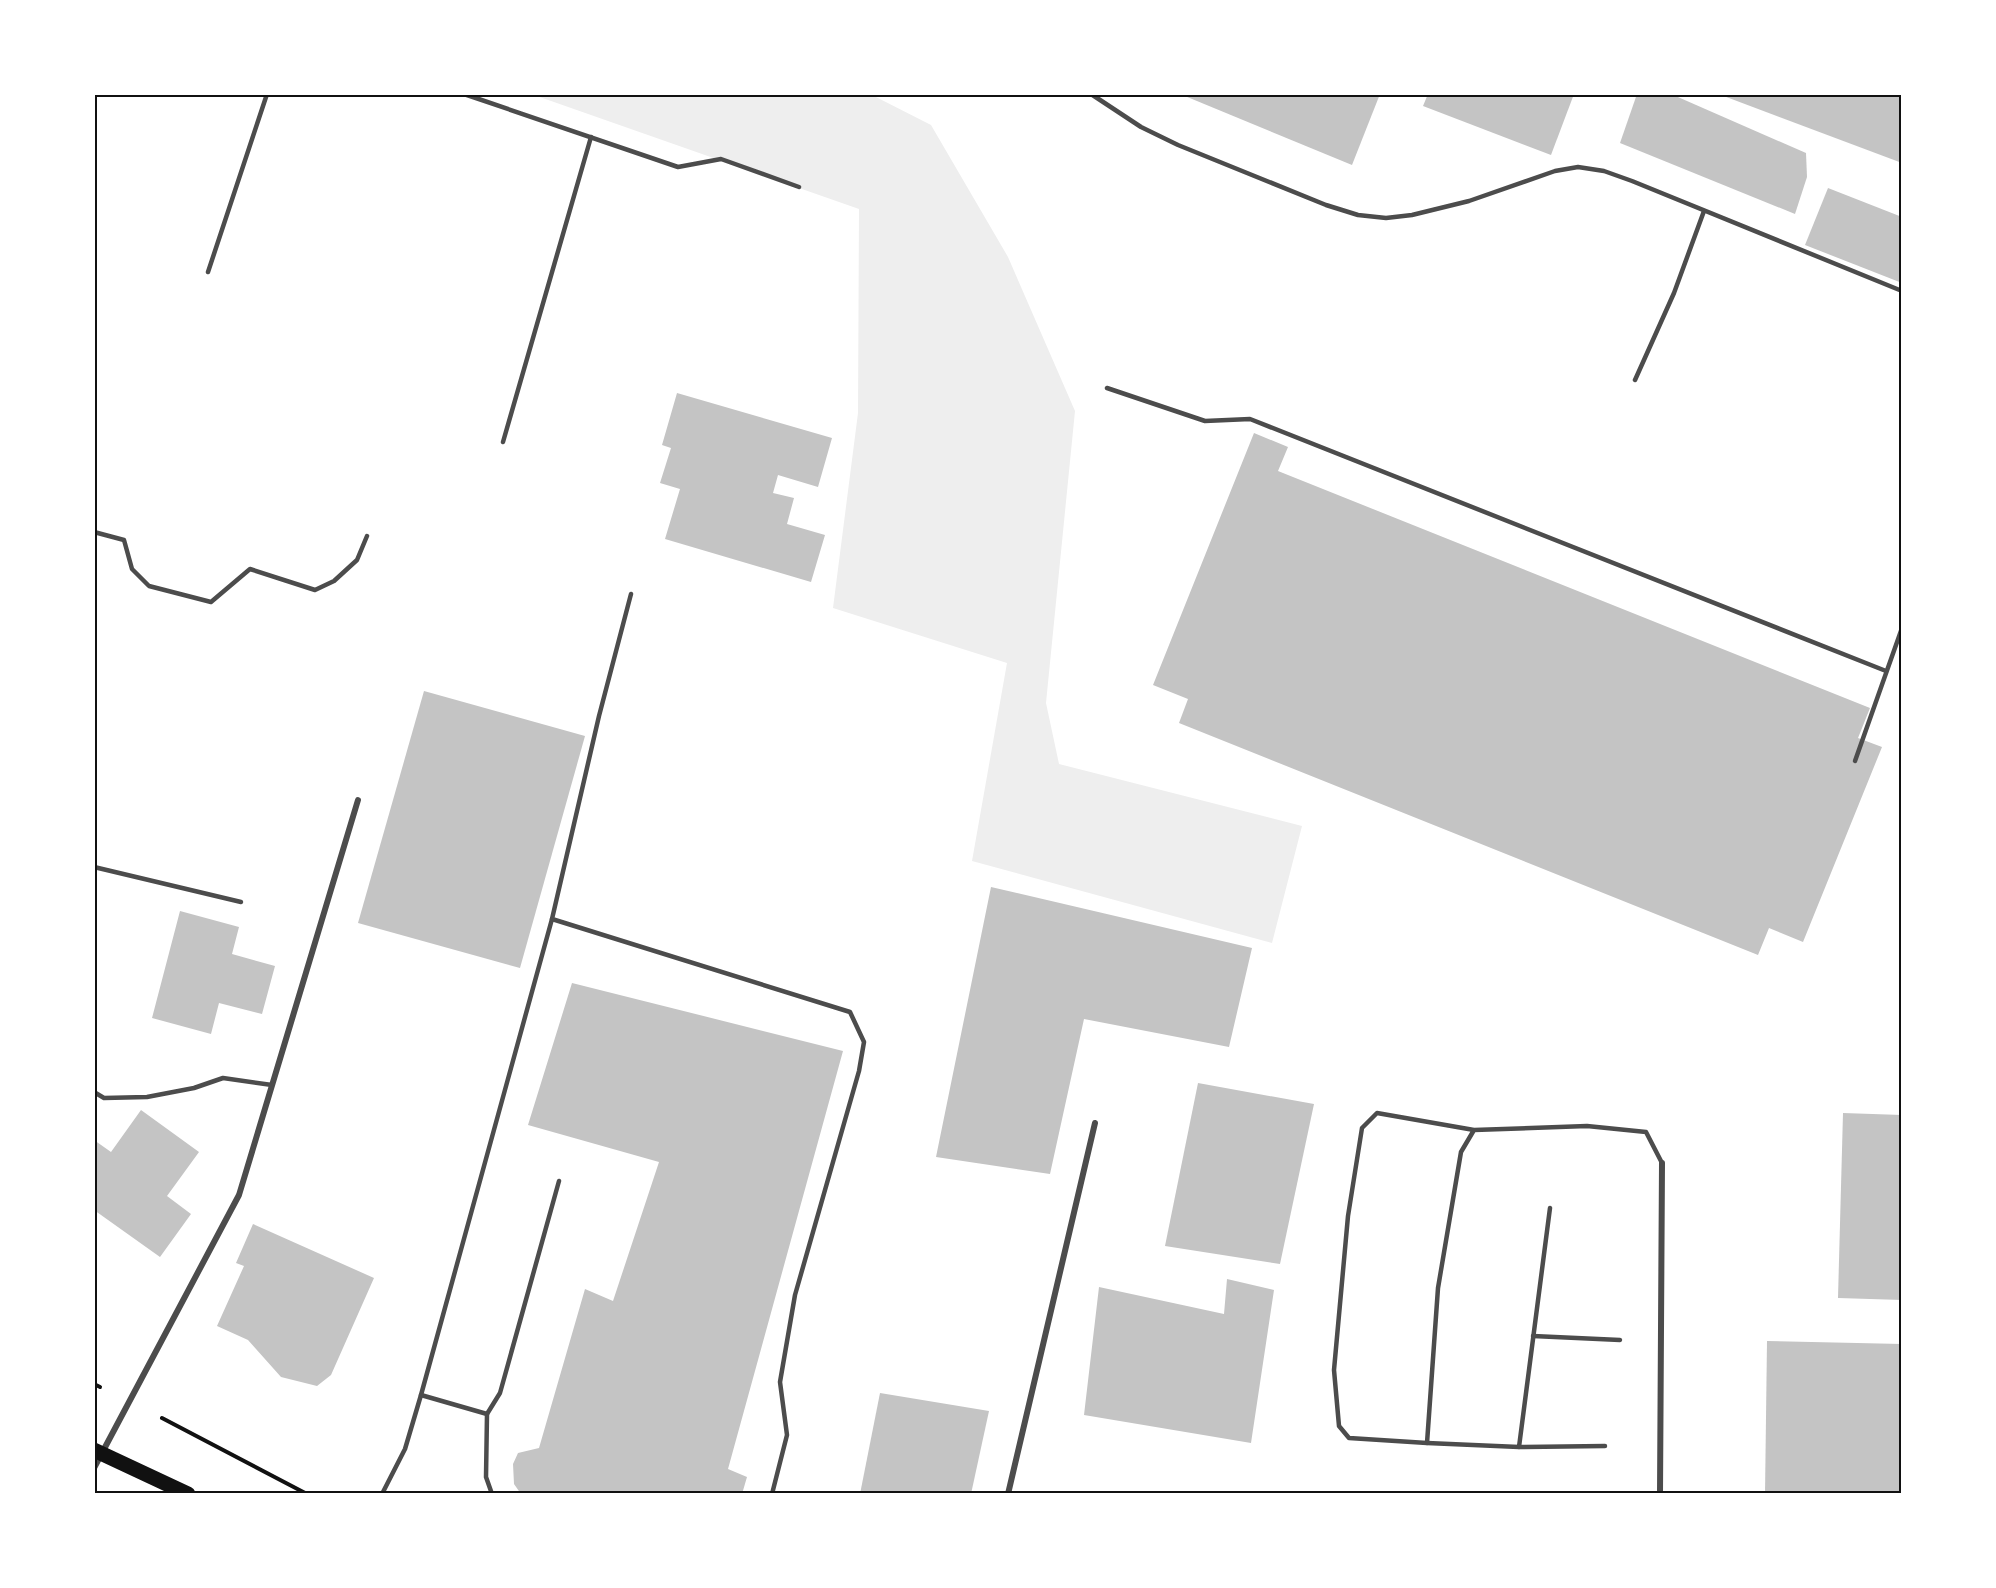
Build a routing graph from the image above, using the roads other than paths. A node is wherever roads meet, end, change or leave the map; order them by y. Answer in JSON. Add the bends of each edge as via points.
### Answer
{"nodes":[{"id":1,"x":267,"y":94,"type":"edge"},
{"id":2,"x":464,"y":94,"type":"edge"},
{"id":3,"x":1091,"y":94,"type":"edge"},
{"id":4,"x":591,"y":137,"type":"junction"},
{"id":5,"x":799,"y":187,"type":"dead end"},
{"id":6,"x":1704,"y":211,"type":"junction"},
{"id":7,"x":208,"y":272,"type":"dead end"},
{"id":8,"x":1902,"y":291,"type":"edge"},
{"id":9,"x":1635,"y":380,"type":"dead end"},
{"id":10,"x":1107,"y":388,"type":"dead end"},
{"id":11,"x":503,"y":442,"type":"dead end"},
{"id":12,"x":94,"y":532,"type":"edge"},
{"id":13,"x":366,"y":536,"type":"dead end"},
{"id":14,"x":631,"y":594,"type":"dead end"},
{"id":15,"x":1902,"y":628,"type":"edge"},
{"id":16,"x":1886,"y":671,"type":"junction"},
{"id":17,"x":1855,"y":760,"type":"dead end"},
{"id":18,"x":358,"y":800,"type":"dead end"},
{"id":19,"x":94,"y":867,"type":"edge"},
{"id":20,"x":241,"y":902,"type":"dead end"},
{"id":21,"x":552,"y":919,"type":"junction"},
{"id":22,"x":272,"y":1085,"type":"junction"},
{"id":23,"x":94,"y":1092,"type":"edge"},
{"id":24,"x":1095,"y":1124,"type":"dead end"},
{"id":25,"x":1474,"y":1130,"type":"junction"},
{"id":26,"x":1662,"y":1163,"type":"joint"},
{"id":27,"x":559,"y":1181,"type":"dead end"},
{"id":28,"x":1550,"y":1208,"type":"dead end"},
{"id":29,"x":1533,"y":1336,"type":"junction"},
{"id":30,"x":1620,"y":1340,"type":"dead end"},
{"id":31,"x":422,"y":1395,"type":"junction"},
{"id":32,"x":487,"y":1414,"type":"junction"},
{"id":33,"x":1427,"y":1443,"type":"junction"},
{"id":34,"x":1605,"y":1446,"type":"dead end"},
{"id":35,"x":1519,"y":1447,"type":"junction"},
{"id":36,"x":98,"y":1452,"type":"edge"},
{"id":37,"x":94,"y":1468,"type":"edge"},
{"id":38,"x":188,"y":1494,"type":"edge"},
{"id":39,"x":381,"y":1494,"type":"edge"},
{"id":40,"x":492,"y":1494,"type":"edge"},
{"id":41,"x":772,"y":1494,"type":"edge"},
{"id":42,"x":1008,"y":1494,"type":"edge"},
{"id":43,"x":1660,"y":1494,"type":"edge"}],
"edges":[{"from":1,"to":7,"type":"lane"},
{"from":2,"to":4,"type":"lane"},
{"from":3,"to":6,"type":"lane","via":[[1141,127],[1178,145],[1358,215],[1412,215],[1578,167],[1604,171]]},
{"from":4,"to":5,"type":"lane","via":[[678,167],[722,159]]},
{"from":4,"to":11,"type":"lane"},
{"from":6,"to":8,"type":"lane"},
{"from":6,"to":9,"type":"lane","via":[[1674,293]]},
{"from":10,"to":16,"type":"lane","via":[[1205,421],[1250,419]]},
{"from":12,"to":13,"type":"lane","via":[[124,540],[132,569],[149,586],[211,602],[250,569],[315,590],[334,581],[357,560]]},
{"from":14,"to":21,"type":"lane"},
{"from":15,"to":16,"type":"lane"},
{"from":16,"to":17,"type":"lane"},
{"from":18,"to":22,"type":"street"},
{"from":19,"to":20,"type":"lane"},
{"from":21,"to":31,"type":"lane"},
{"from":21,"to":41,"type":"lane","via":[[850,1012],[864,1042],[795,1295],[780,1382],[787,1435]]},
{"from":22,"to":23,"type":"lane","via":[[223,1078],[147,1097],[104,1098]]},
{"from":22,"to":36,"type":"street","via":[[239,1195]]},
{"from":24,"to":42,"type":"street"},
{"from":25,"to":26,"type":"lane","via":[[1587,1126],[1646,1132]]},
{"from":25,"to":33,"type":"lane","via":[[1461,1152],[1438,1288]]},
{"from":25,"to":33,"type":"lane","via":[[1377,1113],[1362,1128],[1348,1216],[1334,1370],[1339,1426],[1349,1438]]},
{"from":26,"to":43,"type":"street"},
{"from":27,"to":32,"type":"lane","via":[[500,1393]]},
{"from":28,"to":29,"type":"lane"},
{"from":29,"to":30,"type":"lane"},
{"from":29,"to":35,"type":"lane"},
{"from":31,"to":32,"type":"lane"},
{"from":31,"to":39,"type":"lane","via":[[405,1449]]},
{"from":32,"to":40,"type":"lane","via":[[486,1477]]},
{"from":33,"to":35,"type":"lane"},
{"from":34,"to":35,"type":"lane"},
{"from":36,"to":37,"type":"street"},
{"from":36,"to":38,"type":"main road"}]}
